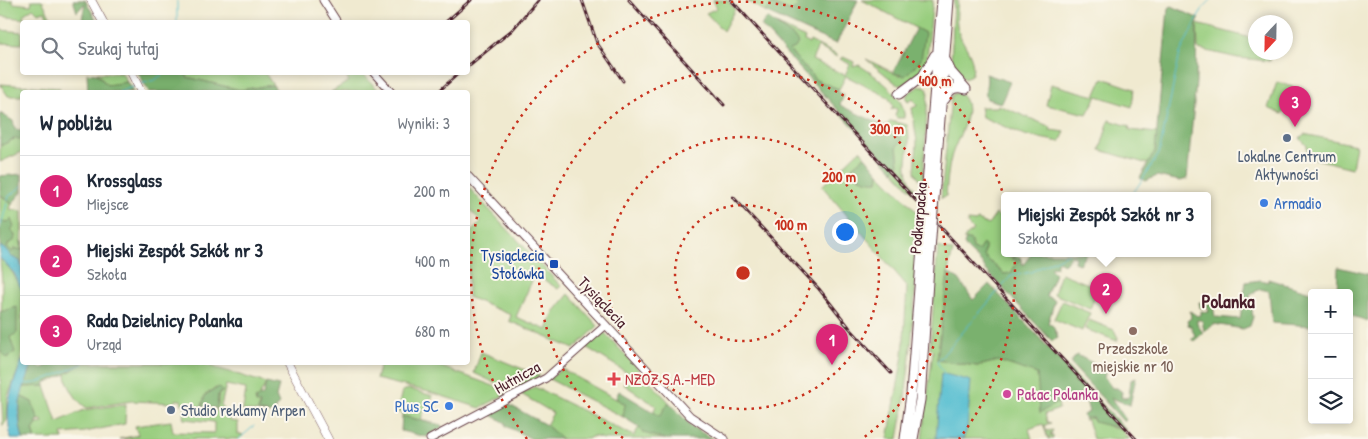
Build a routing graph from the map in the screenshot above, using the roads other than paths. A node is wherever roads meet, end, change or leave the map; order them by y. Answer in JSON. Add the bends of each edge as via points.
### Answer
{"nodes":[{"id":1,"x":91,"y":0,"type":"edge"},
{"id":2,"x":323,"y":0,"type":"edge"},
{"id":3,"x":942,"y":0,"type":"edge"},
{"id":4,"x":950,"y":0,"type":"edge"},
{"id":5,"x":102,"y":20,"type":"edge"},
{"id":6,"x":336,"y":20,"type":"edge"},
{"id":7,"x":938,"y":51,"type":"junction"},
{"id":8,"x":946,"y":61,"type":"junction"},
{"id":9,"x":132,"y":75,"type":"edge"},
{"id":10,"x":376,"y":75,"type":"edge"},
{"id":11,"x":918,"y":82,"type":"junction"},
{"id":12,"x":139,"y":88,"type":"edge"},
{"id":13,"x":389,"y":90,"type":"edge"},
{"id":14,"x":934,"y":91,"type":"junction"},
{"id":15,"x":899,"y":94,"type":"dead end"},
{"id":16,"x":942,"y":106,"type":"junction"},
{"id":17,"x":470,"y":178,"type":"edge"},
{"id":18,"x":931,"y":185,"type":"junction"},
{"id":19,"x":926,"y":249,"type":"junction"},
{"id":20,"x":606,"y":325,"type":"junction"},
{"id":21,"x":289,"y":365,"type":"edge"},
{"id":22,"x":328,"y":439,"type":"edge"},
{"id":23,"x":430,"y":439,"type":"edge"},
{"id":24,"x":725,"y":439,"type":"edge"},
{"id":25,"x":905,"y":439,"type":"edge"},
{"id":26,"x":913,"y":439,"type":"edge"}],
"edges":[{"from":1,"to":5,"type":"main road"},
{"from":2,"to":6,"type":"street"},
{"from":3,"to":7,"type":"main road","name":"Podkarpacka"},
{"from":4,"to":8,"type":"main road","name":"Podkarpacka"},
{"from":7,"to":11,"type":"main road"},
{"from":7,"to":14,"type":"main road","name":"Podkarpacka"},
{"from":8,"to":16,"type":"main road","name":"Podkarpacka"},
{"from":8,"to":16,"type":"main road","via":[[966,89],[958,87],[948,91]]},
{"from":9,"to":12,"type":"main road"},
{"from":10,"to":13,"type":"street"},
{"from":11,"to":14,"type":"main road","via":[[929,84]]},
{"from":11,"to":15,"type":"main road"},
{"from":14,"to":18,"type":"main road","name":"Podkarpacka"},
{"from":16,"to":18,"type":"main road","name":"Podkarpacka"},
{"from":17,"to":20,"type":"street","name":"Tysiąclecia"},
{"from":18,"to":19,"type":"main road","name":"Podkarpacka","bridge":true},
{"from":19,"to":25,"type":"main road","name":"Podkarpacka"},
{"from":19,"to":26,"type":"main road","name":"Podkarpacka","via":[[920,400]]},
{"from":20,"to":23,"type":"street","name":"Hutnicza","via":[[546,378]]},
{"from":20,"to":24,"type":"street","name":"Tysiąclecia","via":[[690,416]]},
{"from":21,"to":22,"type":"main road"}]}
